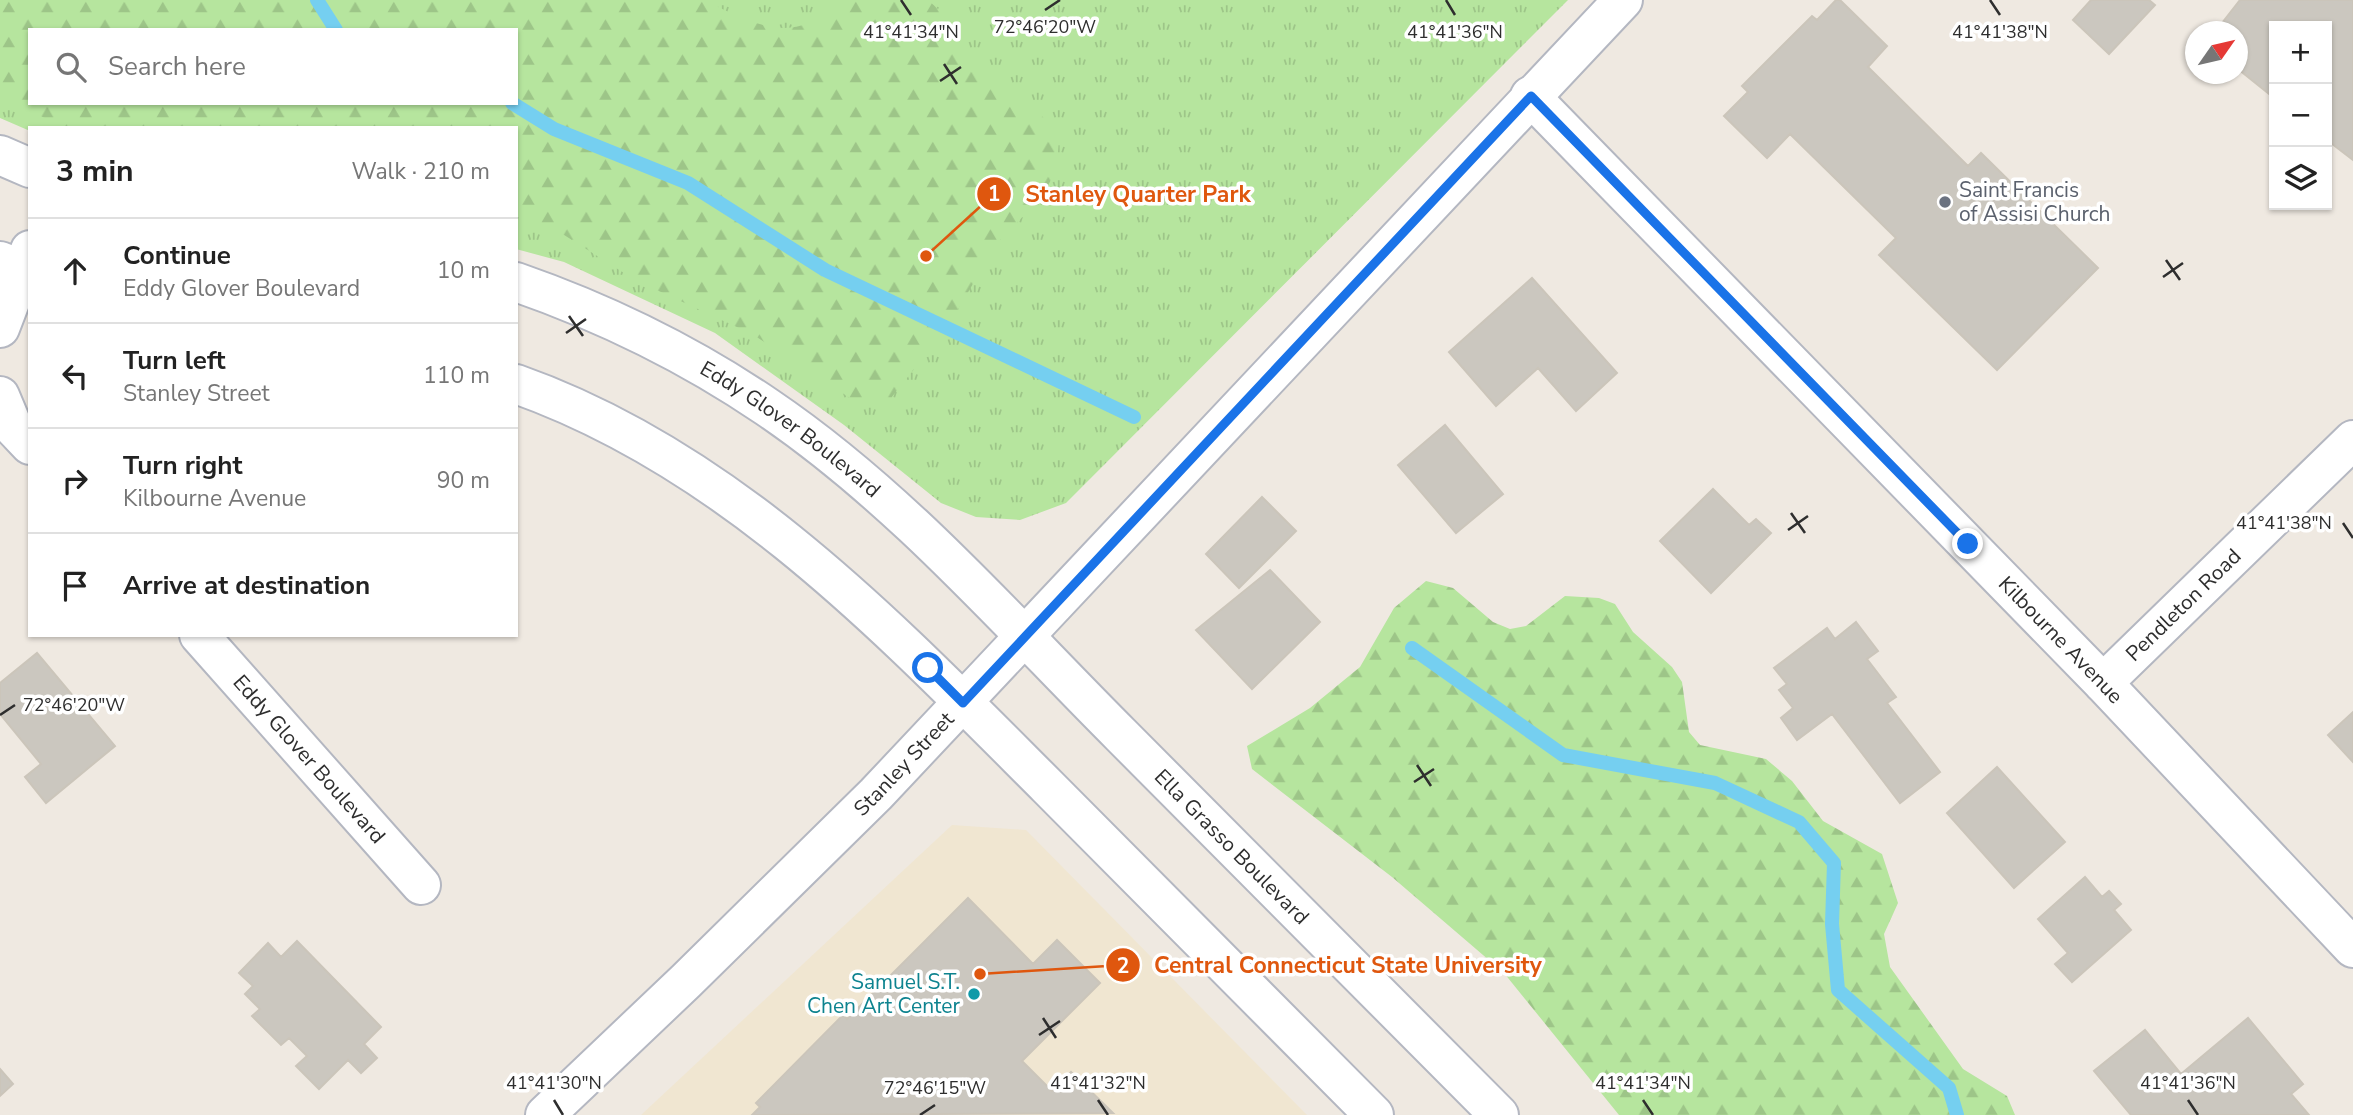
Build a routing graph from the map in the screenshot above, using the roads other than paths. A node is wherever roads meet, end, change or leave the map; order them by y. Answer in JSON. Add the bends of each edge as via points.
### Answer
{"nodes":[{"id":1,"x":1623,"y":0,"type":"edge"},
{"id":2,"x":1531,"y":96,"type":"junction"},
{"id":3,"x":0,"y":155,"type":"edge"},
{"id":4,"x":28,"y":167,"type":"edge"},
{"id":5,"x":20,"y":264,"type":"edge"},
{"id":6,"x":518,"y":283,"type":"edge"},
{"id":7,"x":0,"y":328,"type":"edge"},
{"id":8,"x":518,"y":385,"type":"edge"},
{"id":9,"x":0,"y":396,"type":"edge"},
{"id":10,"x":2353,"y":440,"type":"edge"},
{"id":11,"x":28,"y":444,"type":"edge"},
{"id":12,"x":201,"y":637,"type":"edge"},
{"id":13,"x":1025,"y":638,"type":"junction"},
{"id":14,"x":2103,"y":683,"type":"junction"},
{"id":15,"x":963,"y":703,"type":"junction"},
{"id":16,"x":421,"y":885,"type":"dead end"},
{"id":17,"x":2353,"y":948,"type":"edge"},
{"id":18,"x":545,"y":1115,"type":"edge"},
{"id":19,"x":1374,"y":1115,"type":"edge"},
{"id":20,"x":1499,"y":1115,"type":"edge"}],
"edges":[{"from":1,"to":2,"type":"street","name":"Stanley Street"},
{"from":2,"to":13,"type":"street","name":"Stanley Street"},
{"from":2,"to":14,"type":"street","name":"Kilbourne Avenue"},
{"from":3,"to":4,"type":"street"},
{"from":5,"to":7,"type":"street"},
{"from":6,"to":13,"type":"street","name":"Eddy Glover Boulevard","via":[[646,335],[766,406],[885,502]]},
{"from":8,"to":15,"type":"street","via":[[606,423],[749,510],[813,562]]},
{"from":9,"to":11,"type":"street","via":[[13,427]]},
{"from":10,"to":14,"type":"street","name":"Pendleton Road"},
{"from":12,"to":16,"type":"street","name":"Eddy Glover Boulevard"},
{"from":13,"to":15,"type":"street","name":"Stanley Street"},
{"from":13,"to":20,"type":"street","name":"Ella Grasso Boulevard"},
{"from":14,"to":17,"type":"street","name":"Kilbourne Avenue"},
{"from":15,"to":18,"type":"street","name":"Stanley Street","via":[[822,848]]},
{"from":15,"to":19,"type":"street"}]}
